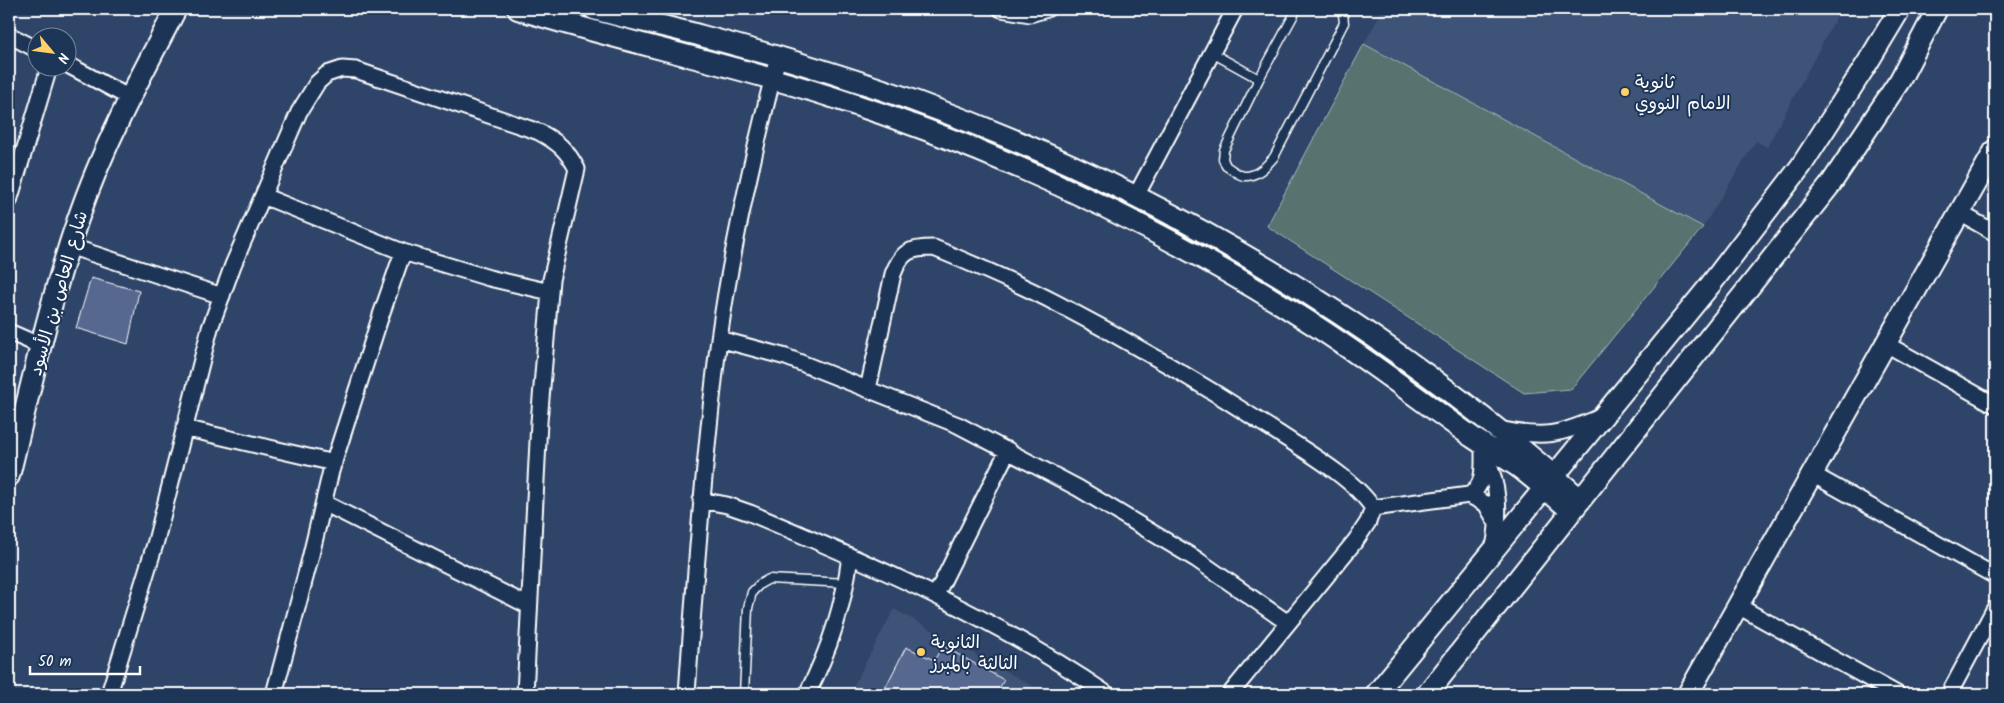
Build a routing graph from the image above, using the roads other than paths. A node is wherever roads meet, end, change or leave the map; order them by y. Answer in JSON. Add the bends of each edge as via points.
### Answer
{"nodes":[{"id":1,"x":176,"y":9,"type":"edge"},
{"id":2,"x":518,"y":9,"type":"edge"},
{"id":3,"x":594,"y":9,"type":"edge"},
{"id":4,"x":1001,"y":9,"type":"edge"},
{"id":5,"x":1047,"y":9,"type":"edge"},
{"id":6,"x":1235,"y":9,"type":"edge"},
{"id":7,"x":1297,"y":9,"type":"edge"},
{"id":8,"x":1339,"y":9,"type":"edge"},
{"id":9,"x":1900,"y":9,"type":"edge"},
{"id":10,"x":1937,"y":9,"type":"edge"},
{"id":11,"x":9,"y":35,"type":"edge"},
{"id":12,"x":28,"y":45,"type":"edge"},
{"id":13,"x":1212,"y":53,"type":"junction"},
{"id":14,"x":778,"y":57,"type":"junction"},
{"id":15,"x":78,"y":70,"type":"edge"},
{"id":16,"x":46,"y":78,"type":"edge"},
{"id":17,"x":772,"y":79,"type":"junction"},
{"id":18,"x":1259,"y":79,"type":"junction"},
{"id":19,"x":130,"y":98,"type":"junction"},
{"id":20,"x":1995,"y":150,"type":"edge"},
{"id":21,"x":263,"y":196,"type":"junction"},
{"id":22,"x":1136,"y":196,"type":"junction"},
{"id":23,"x":9,"y":201,"type":"edge"},
{"id":24,"x":1960,"y":213,"type":"junction"},
{"id":25,"x":1995,"y":233,"type":"edge"},
{"id":26,"x":69,"y":246,"type":"junction"},
{"id":27,"x":403,"y":252,"type":"junction"},
{"id":28,"x":550,"y":292,"type":"junction"},
{"id":29,"x":222,"y":296,"type":"junction"},
{"id":30,"x":9,"y":332,"type":"edge"},
{"id":31,"x":719,"y":339,"type":"junction"},
{"id":32,"x":1886,"y":344,"type":"junction"},
{"id":33,"x":41,"y":346,"type":"junction"},
{"id":34,"x":868,"y":389,"type":"junction"},
{"id":35,"x":1995,"y":405,"type":"edge"},
{"id":36,"x":1603,"y":417,"type":"junction"},
{"id":37,"x":184,"y":428,"type":"junction"},
{"id":38,"x":1499,"y":429,"type":"junction"},
{"id":39,"x":1477,"y":444,"type":"junction"},
{"id":40,"x":1008,"y":450,"type":"junction"},
{"id":41,"x":334,"y":463,"type":"junction"},
{"id":42,"x":1812,"y":474,"type":"junction"},
{"id":43,"x":9,"y":476,"type":"edge"},
{"id":44,"x":1549,"y":482,"type":"junction"},
{"id":45,"x":1469,"y":495,"type":"junction"},
{"id":46,"x":700,"y":500,"type":"junction"},
{"id":47,"x":324,"y":503,"type":"junction"},
{"id":48,"x":1577,"y":505,"type":"junction"},
{"id":49,"x":1372,"y":508,"type":"junction"},
{"id":50,"x":1498,"y":525,"type":"junction"},
{"id":51,"x":1493,"y":551,"type":"junction"},
{"id":52,"x":850,"y":556,"type":"junction"},
{"id":53,"x":1995,"y":576,"type":"edge"},
{"id":54,"x":847,"y":583,"type":"junction"},
{"id":55,"x":936,"y":595,"type":"junction"},
{"id":56,"x":529,"y":606,"type":"junction"},
{"id":57,"x":1738,"y":606,"type":"junction"},
{"id":58,"x":1995,"y":608,"type":"edge"},
{"id":59,"x":1288,"y":623,"type":"junction"},
{"id":60,"x":1877,"y":689,"type":"edge"},
{"id":61,"x":109,"y":694,"type":"edge"},
{"id":62,"x":274,"y":694,"type":"edge"},
{"id":63,"x":525,"y":694,"type":"edge"},
{"id":64,"x":687,"y":694,"type":"edge"},
{"id":65,"x":744,"y":694,"type":"edge"},
{"id":66,"x":807,"y":694,"type":"edge"},
{"id":67,"x":1108,"y":694,"type":"edge"},
{"id":68,"x":1230,"y":694,"type":"edge"},
{"id":69,"x":1376,"y":694,"type":"edge"},
{"id":70,"x":1427,"y":694,"type":"edge"},
{"id":71,"x":1688,"y":694,"type":"edge"},
{"id":72,"x":1897,"y":694,"type":"edge"},
{"id":73,"x":1949,"y":694,"type":"edge"}],
"edges":[{"from":1,"to":19,"type":"street","name":"شارع العاص بن الأسود"},
{"from":2,"to":17,"type":"street"},
{"from":3,"to":14,"type":"street"},
{"from":4,"to":5,"type":"street","via":[[1030,14]]},
{"from":6,"to":13,"type":"street"},
{"from":7,"to":18,"type":"lane"},
{"from":8,"to":18,"type":"lane","via":[[1344,23],[1274,157],[1264,168],[1244,176],[1226,166],[1224,150]]},
{"from":9,"to":36,"type":"street","via":[[1801,166]]},
{"from":10,"to":48,"type":"street","via":[[1900,80],[1830,185]]},
{"from":11,"to":12,"type":"street"},
{"from":13,"to":18,"type":"lane"},
{"from":13,"to":22,"type":"street"},
{"from":14,"to":17,"type":"street"},
{"from":14,"to":22,"type":"street","via":[[916,101]]},
{"from":15,"to":19,"type":"street"},
{"from":16,"to":23,"type":"street"},
{"from":17,"to":31,"type":"street","via":[[742,209]]},
{"from":17,"to":39,"type":"street","via":[[907,123],[1046,178],[1124,216],[1305,319],[1409,389]]},
{"from":19,"to":26,"type":"street","name":"شارع العاص بن الأسود","via":[[78,217]]},
{"from":20,"to":24,"type":"street"},
{"from":21,"to":27,"type":"street"},
{"from":21,"to":28,"type":"street","via":[[299,112],[317,83],[327,74],[342,69],[356,70],[539,132],[558,142],[577,169]]},
{"from":21,"to":29,"type":"street"},
{"from":22,"to":38,"type":"street","via":[[1264,266],[1316,299],[1419,368]]},
{"from":24,"to":25,"type":"street"},
{"from":24,"to":32,"type":"street"},
{"from":26,"to":29,"type":"street"},
{"from":26,"to":33,"type":"street","name":"شارع العاص بن الأسود"},
{"from":27,"to":28,"type":"street","via":[[489,278]]},
{"from":27,"to":41,"type":"street"},
{"from":28,"to":56,"type":"street","via":[[538,422]]},
{"from":29,"to":37,"type":"street","via":[[210,328]]},
{"from":30,"to":33,"type":"street"},
{"from":31,"to":34,"type":"street","via":[[786,357]]},
{"from":31,"to":46,"type":"street"},
{"from":32,"to":35,"type":"street"},
{"from":32,"to":42,"type":"street"},
{"from":33,"to":43,"type":"street","name":"شارع العاص بن الأسود"},
{"from":34,"to":40,"type":"street","via":[[958,425]]},
{"from":34,"to":49,"type":"street","via":[[899,259],[907,252],[934,248],[1055,302],[1230,402],[1353,486],[1366,497]]},
{"from":36,"to":38,"type":"street","via":[[1568,431],[1547,435],[1526,435]]},
{"from":36,"to":44,"type":"street"},
{"from":37,"to":41,"type":"street"},
{"from":37,"to":61,"type":"street","via":[[156,541]]},
{"from":38,"to":44,"type":"street"},
{"from":39,"to":44,"type":"street"},
{"from":39,"to":45,"type":"street","via":[[1480,484]]},
{"from":39,"to":50,"type":"street","via":[[1495,479]]},
{"from":40,"to":55,"type":"street"},
{"from":40,"to":59,"type":"street","via":[[1196,559]]},
{"from":41,"to":47,"type":"street"},
{"from":42,"to":53,"type":"street"},
{"from":42,"to":57,"type":"street"},
{"from":44,"to":48,"type":"street"},
{"from":44,"to":51,"type":"street"},
{"from":45,"to":49,"type":"street"},
{"from":45,"to":50,"type":"street","via":[[1486,504]]},
{"from":46,"to":52,"type":"street","via":[[750,513]]},
{"from":46,"to":64,"type":"street"},
{"from":47,"to":56,"type":"street"},
{"from":47,"to":62,"type":"street"},
{"from":48,"to":70,"type":"street"},
{"from":49,"to":59,"type":"street","via":[[1368,522],[1356,540]]},
{"from":50,"to":51,"type":"street"},
{"from":51,"to":69,"type":"street"},
{"from":52,"to":54,"type":"street"},
{"from":52,"to":55,"type":"street"},
{"from":54,"to":65,"type":"lane","via":[[769,578],[752,592],[748,608]]},
{"from":54,"to":66,"type":"street","via":[[825,660]]},
{"from":55,"to":67,"type":"street","via":[[996,626]]},
{"from":56,"to":63,"type":"street"},
{"from":57,"to":60,"type":"street"},
{"from":57,"to":71,"type":"street"},
{"from":58,"to":73,"type":"street"},
{"from":59,"to":68,"type":"street"},
{"from":60,"to":72,"type":"street"}]}
